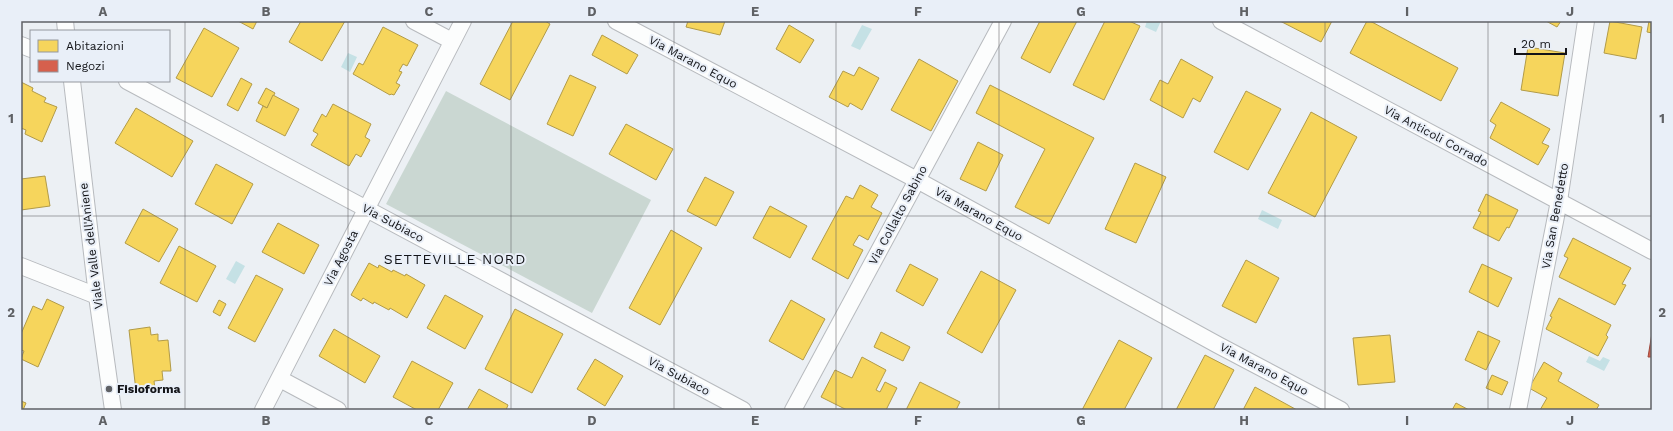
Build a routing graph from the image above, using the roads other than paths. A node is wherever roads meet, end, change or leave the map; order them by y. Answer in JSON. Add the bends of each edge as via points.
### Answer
{"nodes":[{"id":1,"x":414,"y":21,"type":"edge"},
{"id":2,"x":463,"y":21,"type":"edge"},
{"id":3,"x":616,"y":21,"type":"edge"},
{"id":4,"x":1003,"y":21,"type":"edge"},
{"id":5,"x":1220,"y":21,"type":"edge"},
{"id":6,"x":1586,"y":21,"type":"edge"},
{"id":7,"x":452,"y":41,"type":"junction"},
{"id":8,"x":72,"y":82,"type":"edge"},
{"id":9,"x":129,"y":82,"type":"edge"},
{"id":10,"x":917,"y":180,"type":"junction"},
{"id":11,"x":1559,"y":201,"type":"junction"},
{"id":12,"x":366,"y":208,"type":"junction"},
{"id":13,"x":1652,"y":251,"type":"edge"},
{"id":14,"x":21,"y":266,"type":"edge"},
{"id":15,"x":96,"y":296,"type":"junction"},
{"id":16,"x":280,"y":378,"type":"junction"},
{"id":17,"x":113,"y":410,"type":"edge"},
{"id":18,"x":263,"y":410,"type":"edge"},
{"id":19,"x":338,"y":410,"type":"edge"},
{"id":20,"x":743,"y":410,"type":"edge"},
{"id":21,"x":793,"y":410,"type":"edge"},
{"id":22,"x":1341,"y":410,"type":"edge"},
{"id":23,"x":1518,"y":410,"type":"edge"}],
"edges":[{"from":1,"to":7,"type":"street"},
{"from":2,"to":7,"type":"street","name":"Via Agosta"},
{"from":3,"to":10,"type":"street","name":"Via Marano Equo"},
{"from":4,"to":10,"type":"street","name":"Via Collalto Sabino"},
{"from":5,"to":11,"type":"street","name":"Via Anticoli Corrado"},
{"from":6,"to":11,"type":"street","name":"Via San Benedetto"},
{"from":7,"to":12,"type":"street","name":"Via Agosta"},
{"from":8,"to":15,"type":"street","name":"Viale Valle dell'Aniene"},
{"from":9,"to":12,"type":"street","name":"Via Subiaco"},
{"from":10,"to":21,"type":"street","name":"Via Collalto Sabino"},
{"from":10,"to":22,"type":"street","name":"Via Marano Equo","via":[[1204,338]]},
{"from":11,"to":13,"type":"street","name":"Via Anticoli Corrado"},
{"from":11,"to":23,"type":"street","name":"Via San Benedetto"},
{"from":12,"to":16,"type":"street","name":"Via Agosta"},
{"from":12,"to":20,"type":"street","name":"Via Subiaco"},
{"from":14,"to":15,"type":"street"},
{"from":15,"to":17,"type":"street","name":"Viale Valle dell'Aniene"},
{"from":16,"to":18,"type":"street","name":"Via Agosta"},
{"from":16,"to":19,"type":"street"}]}
